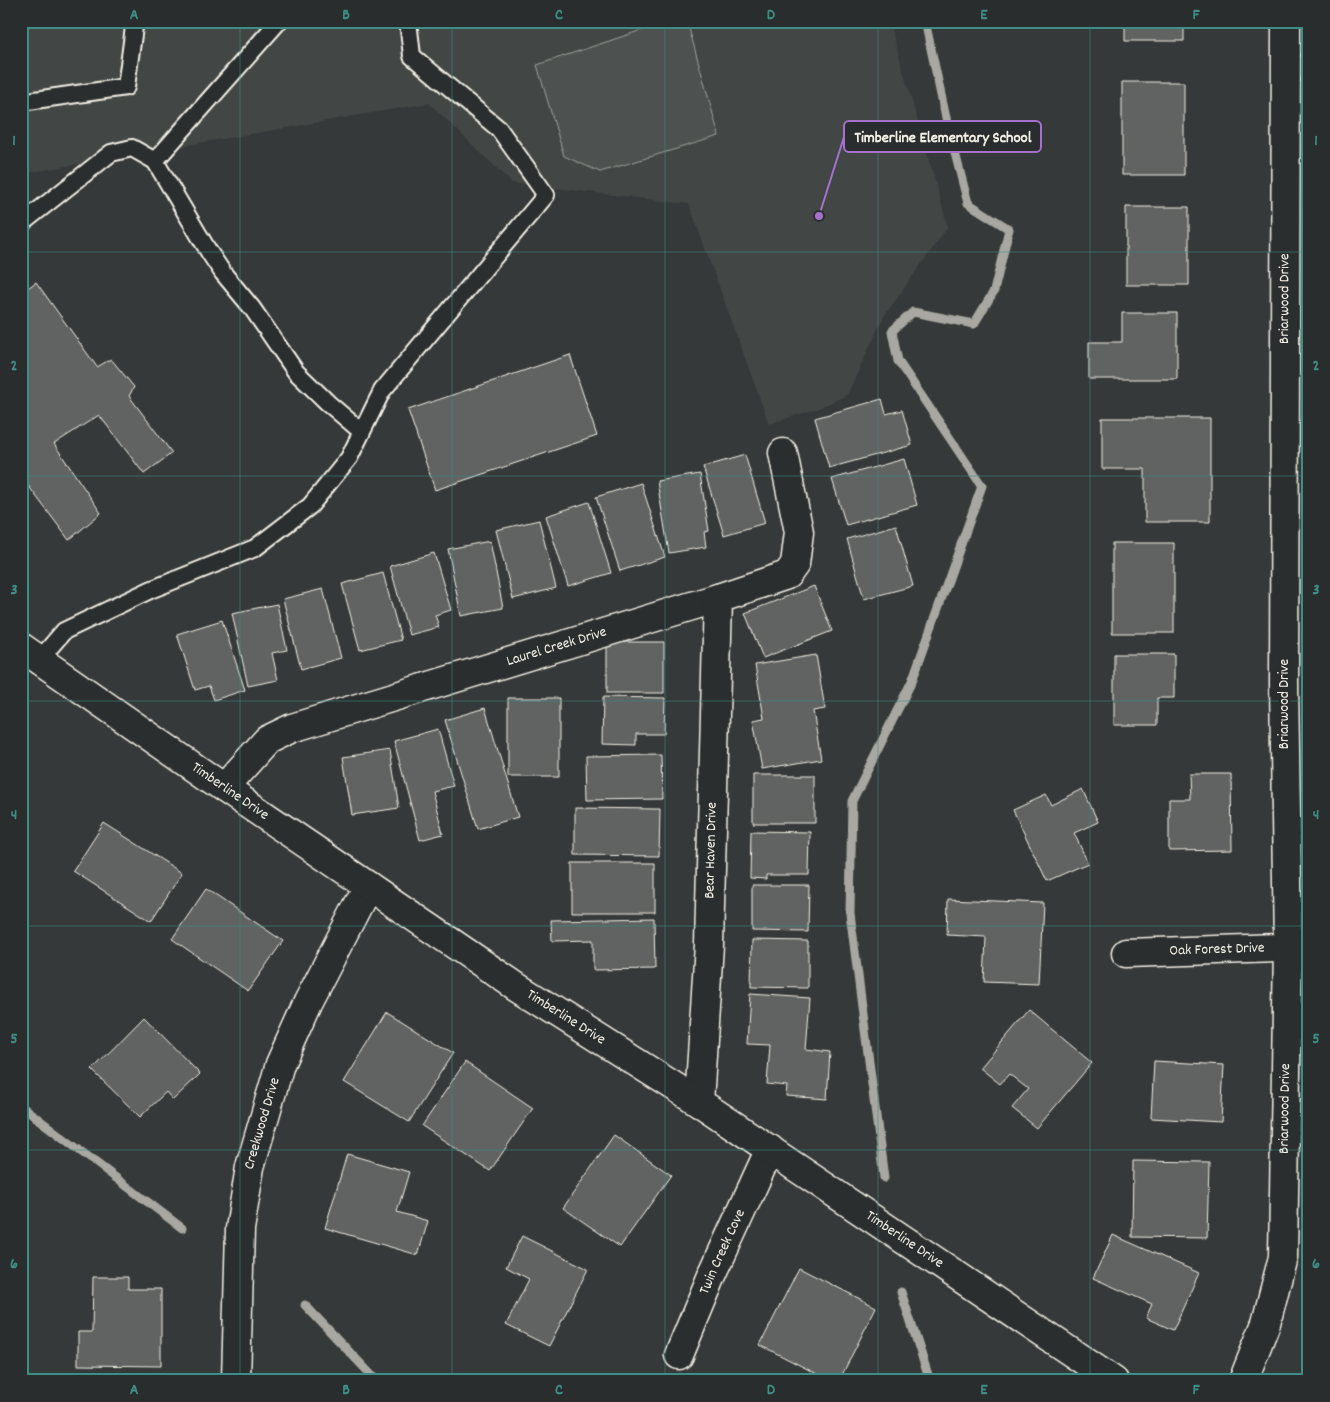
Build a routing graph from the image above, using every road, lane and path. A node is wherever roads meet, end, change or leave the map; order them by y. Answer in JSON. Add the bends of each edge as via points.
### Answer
{"nodes":[{"id":1,"x":138,"y":21,"type":"edge"},
{"id":2,"x":279,"y":21,"type":"edge"},
{"id":3,"x":408,"y":21,"type":"edge"},
{"id":4,"x":1286,"y":21,"type":"edge"},
{"id":5,"x":21,"y":102,"type":"edge"},
{"id":6,"x":1298,"y":144,"type":"edge"},
{"id":7,"x":155,"y":161,"type":"junction"},
{"id":8,"x":21,"y":224,"type":"edge"},
{"id":9,"x":362,"y":432,"type":"junction"},
{"id":10,"x":783,"y":453,"type":"dead end"},
{"id":11,"x":1297,"y":545,"type":"edge"},
{"id":12,"x":718,"y":598,"type":"junction"},
{"id":13,"x":30,"y":654,"type":"edge"},
{"id":14,"x":224,"y":788,"type":"junction"},
{"id":15,"x":368,"y":886,"type":"junction"},
{"id":16,"x":1298,"y":947,"type":"edge"},
{"id":17,"x":1126,"y":953,"type":"dead end"},
{"id":18,"x":699,"y":1102,"type":"junction"},
{"id":19,"x":770,"y":1149,"type":"junction"},
{"id":20,"x":679,"y":1355,"type":"dead end"},
{"id":21,"x":236,"y":1381,"type":"edge"},
{"id":22,"x":1114,"y":1381,"type":"edge"},
{"id":23,"x":1243,"y":1381,"type":"edge"}],
"edges":[{"from":1,"to":5,"type":"lane","via":[[134,26],[126,87]]},
{"from":2,"to":7,"type":"lane"},
{"from":3,"to":9,"type":"lane","via":[[412,56],[499,129],[546,195],[382,391]]},
{"from":4,"to":6,"type":"street","name":"Briarwood Drive"},
{"from":6,"to":11,"type":"street","name":"Briarwood Drive"},
{"from":7,"to":8,"type":"lane","via":[[132,148],[111,153]]},
{"from":7,"to":9,"type":"lane","via":[[223,273],[252,308],[296,372]]},
{"from":9,"to":13,"type":"lane","via":[[349,458],[310,506],[255,548],[150,590],[64,631]]},
{"from":10,"to":12,"type":"street","name":"Laurel Creek Drive","via":[[799,532],[795,564],[787,575]]},
{"from":11,"to":16,"type":"street","name":"Briarwood Drive","via":[[1284,683]]},
{"from":12,"to":14,"type":"street","name":"Laurel Creek Drive","via":[[292,728],[267,740]]},
{"from":12,"to":18,"type":"street","name":"Bear Haven Drive","via":[[709,945]]},
{"from":13,"to":14,"type":"street","name":"Timberline Drive"},
{"from":14,"to":15,"type":"street","name":"Timberline Drive"},
{"from":15,"to":18,"type":"street","name":"Timberline Drive","via":[[518,987]]},
{"from":15,"to":21,"type":"street","name":"Creekwood Drive","via":[[280,1064],[250,1167],[240,1229]]},
{"from":16,"to":17,"type":"street","name":"Oak Forest Drive"},
{"from":16,"to":23,"type":"street","name":"Briarwood Drive","via":[[1283,1257],[1266,1322]]},
{"from":18,"to":19,"type":"street","name":"Timberline Drive"},
{"from":19,"to":20,"type":"street","name":"Twin Creek Cove"},
{"from":19,"to":22,"type":"street","name":"Timberline Drive"}]}
